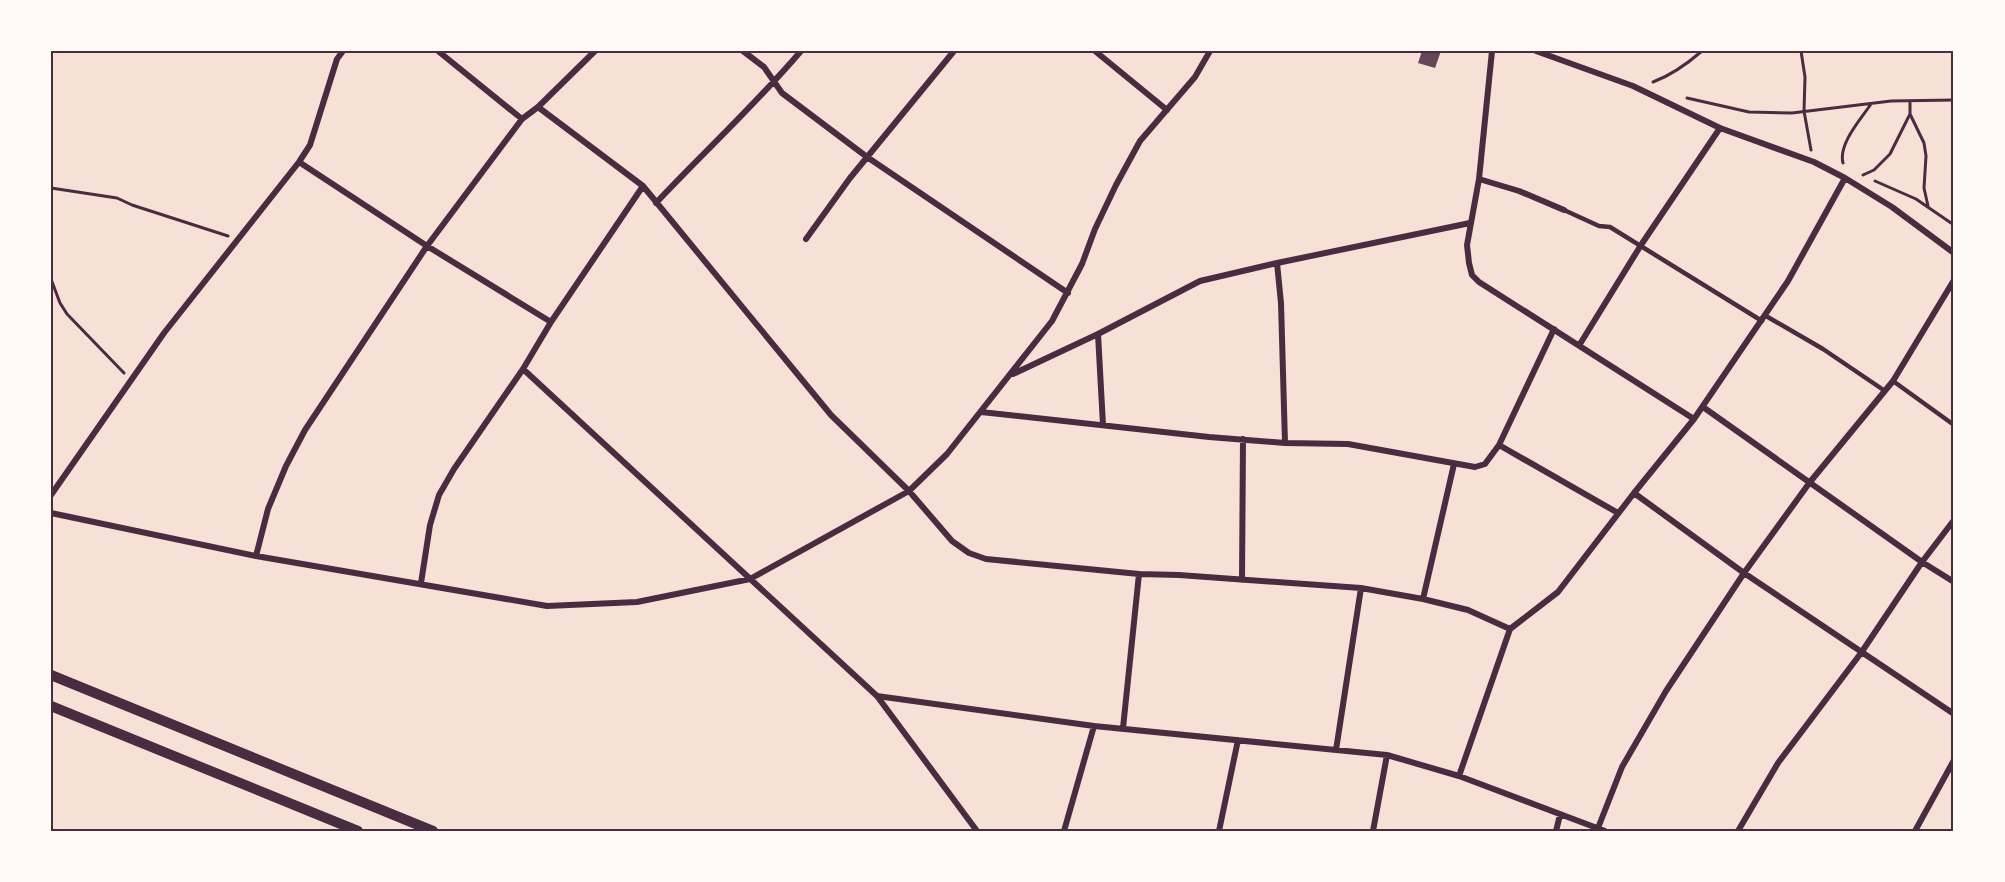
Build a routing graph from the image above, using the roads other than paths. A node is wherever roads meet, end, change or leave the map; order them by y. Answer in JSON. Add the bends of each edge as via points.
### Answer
{"nodes":[{"id":1,"x":343,"y":51,"type":"edge"},
{"id":2,"x":438,"y":51,"type":"edge"},
{"id":3,"x":595,"y":51,"type":"edge"},
{"id":4,"x":743,"y":51,"type":"edge"},
{"id":5,"x":801,"y":51,"type":"edge"},
{"id":6,"x":954,"y":51,"type":"edge"},
{"id":7,"x":1095,"y":51,"type":"edge"},
{"id":8,"x":1210,"y":51,"type":"edge"},
{"id":9,"x":1492,"y":51,"type":"edge"},
{"id":10,"x":1536,"y":51,"type":"edge"},
{"id":11,"x":775,"y":81,"type":"junction"},
{"id":12,"x":538,"y":107,"type":"junction"},
{"id":13,"x":1167,"y":110,"type":"junction"},
{"id":14,"x":522,"y":119,"type":"junction"},
{"id":15,"x":1720,"y":128,"type":"junction"},
{"id":16,"x":867,"y":157,"type":"junction"},
{"id":17,"x":299,"y":162,"type":"junction"},
{"id":18,"x":1845,"y":178,"type":"junction"},
{"id":19,"x":1479,"y":179,"type":"junction"},
{"id":20,"x":644,"y":186,"type":"junction"},
{"id":21,"x":656,"y":203,"type":"junction"},
{"id":22,"x":1563,"y":210,"type":"joint"},
{"id":23,"x":1470,"y":223,"type":"junction"},
{"id":24,"x":806,"y":238,"type":"dead end"},
{"id":25,"x":1641,"y":245,"type":"junction"},
{"id":26,"x":427,"y":246,"type":"junction"},
{"id":27,"x":1954,"y":253,"type":"edge"},
{"id":28,"x":1277,"y":263,"type":"junction"},
{"id":29,"x":1954,"y":280,"type":"edge"},
{"id":30,"x":1068,"y":293,"type":"junction"},
{"id":31,"x":1764,"y":319,"type":"junction"},
{"id":32,"x":551,"y":322,"type":"junction"},
{"id":33,"x":1554,"y":329,"type":"junction"},
{"id":34,"x":1098,"y":334,"type":"junction"},
{"id":35,"x":1580,"y":344,"type":"junction"},
{"id":36,"x":523,"y":369,"type":"junction"},
{"id":37,"x":1010,"y":375,"type":"junction"},
{"id":38,"x":1893,"y":381,"type":"junction"},
{"id":39,"x":1885,"y":391,"type":"junction"},
{"id":40,"x":1703,"y":407,"type":"junction"},
{"id":41,"x":981,"y":412,"type":"junction"},
{"id":42,"x":1694,"y":419,"type":"junction"},
{"id":43,"x":1103,"y":425,"type":"junction"},
{"id":44,"x":1954,"y":425,"type":"edge"},
{"id":45,"x":1243,"y":439,"type":"junction"},
{"id":46,"x":1285,"y":443,"type":"junction"},
{"id":47,"x":1499,"y":445,"type":"junction"},
{"id":48,"x":1454,"y":464,"type":"junction"},
{"id":49,"x":1810,"y":482,"type":"junction"},
{"id":50,"x":909,"y":491,"type":"junction"},
{"id":51,"x":1634,"y":493,"type":"junction"},
{"id":52,"x":51,"y":495,"type":"edge"},
{"id":53,"x":51,"y":513,"type":"edge"},
{"id":54,"x":1618,"y":513,"type":"junction"},
{"id":55,"x":1954,"y":520,"type":"edge"},
{"id":56,"x":256,"y":556,"type":"junction"},
{"id":57,"x":1922,"y":562,"type":"junction"},
{"id":58,"x":1744,"y":573,"type":"junction"},
{"id":59,"x":1139,"y":574,"type":"junction"},
{"id":60,"x":750,"y":579,"type":"junction"},
{"id":61,"x":1242,"y":580,"type":"junction"},
{"id":62,"x":1954,"y":582,"type":"edge"},
{"id":63,"x":421,"y":583,"type":"junction"},
{"id":64,"x":1360,"y":588,"type":"junction"},
{"id":65,"x":1423,"y":599,"type":"junction"},
{"id":66,"x":1510,"y":628,"type":"junction"},
{"id":67,"x":1861,"y":652,"type":"junction"},
{"id":68,"x":51,"y":675,"type":"edge"},
{"id":69,"x":877,"y":696,"type":"junction"},
{"id":70,"x":51,"y":706,"type":"edge"},
{"id":71,"x":1954,"y":714,"type":"edge"},
{"id":72,"x":1094,"y":726,"type":"junction"},
{"id":73,"x":1123,"y":729,"type":"junction"},
{"id":74,"x":1238,"y":740,"type":"junction"},
{"id":75,"x":1336,"y":750,"type":"junction"},
{"id":76,"x":1387,"y":755,"type":"junction"},
{"id":77,"x":1954,"y":760,"type":"edge"},
{"id":78,"x":1459,"y":776,"type":"junction"},
{"id":79,"x":1560,"y":815,"type":"junction"},
{"id":80,"x":1598,"y":828,"type":"junction"},
{"id":81,"x":358,"y":831,"type":"edge"},
{"id":82,"x":433,"y":831,"type":"edge"},
{"id":83,"x":977,"y":831,"type":"edge"},
{"id":84,"x":1064,"y":831,"type":"edge"},
{"id":85,"x":1219,"y":831,"type":"edge"},
{"id":86,"x":1373,"y":831,"type":"edge"},
{"id":87,"x":1556,"y":831,"type":"edge"},
{"id":88,"x":1605,"y":831,"type":"edge"},
{"id":89,"x":1738,"y":831,"type":"edge"},
{"id":90,"x":1915,"y":831,"type":"edge"}],
"edges":[{"from":1,"to":17,"type":"street","via":[[337,59],[310,145]]},
{"from":2,"to":14,"type":"street"},
{"from":3,"to":12,"type":"street"},
{"from":4,"to":11,"type":"street","via":[[765,67]]},
{"from":5,"to":11,"type":"street"},
{"from":6,"to":16,"type":"street"},
{"from":7,"to":13,"type":"street"},
{"from":8,"to":13,"type":"street","via":[[1195,77]]},
{"from":9,"to":19,"type":"street"},
{"from":10,"to":15,"type":"street","via":[[1633,86]]},
{"from":11,"to":16,"type":"street","via":[[782,93]]},
{"from":11,"to":21,"type":"street"},
{"from":12,"to":14,"type":"street"},
{"from":12,"to":20,"type":"street"},
{"from":13,"to":30,"type":"street","via":[[1140,141]]},
{"from":14,"to":26,"type":"street"},
{"from":15,"to":18,"type":"street","via":[[1814,162]]},
{"from":15,"to":25,"type":"street"},
{"from":16,"to":24,"type":"street"},
{"from":16,"to":30,"type":"street"},
{"from":17,"to":26,"type":"street"},
{"from":17,"to":52,"type":"street","via":[[164,333]]},
{"from":18,"to":27,"type":"street"},
{"from":18,"to":31,"type":"street"},
{"from":19,"to":22,"type":"street"},
{"from":19,"to":23,"type":"street"},
{"from":20,"to":21,"type":"street"},
{"from":20,"to":32,"type":"street"},
{"from":21,"to":50,"type":"street","via":[[831,415]]},
{"from":22,"to":25,"type":"lane","via":[[1610,227]]},
{"from":23,"to":28,"type":"street"},
{"from":23,"to":33,"type":"street","via":[[1467,245],[1472,275]]},
{"from":25,"to":31,"type":"lane"},
{"from":25,"to":35,"type":"street"},
{"from":26,"to":32,"type":"street"},
{"from":26,"to":56,"type":"street","via":[[305,430],[268,510]]},
{"from":28,"to":34,"type":"street","via":[[1200,281]]},
{"from":28,"to":46,"type":"street"},
{"from":29,"to":38,"type":"street"},
{"from":30,"to":37,"type":"street","via":[[1052,321]]},
{"from":31,"to":39,"type":"lane","via":[[1823,349]]},
{"from":31,"to":40,"type":"street"},
{"from":32,"to":36,"type":"street"},
{"from":33,"to":35,"type":"street"},
{"from":33,"to":47,"type":"street"},
{"from":34,"to":37,"type":"street"},
{"from":34,"to":43,"type":"street"},
{"from":35,"to":42,"type":"street"},
{"from":36,"to":60,"type":"street"},
{"from":36,"to":63,"type":"street","via":[[439,495]]},
{"from":37,"to":41,"type":"street"},
{"from":38,"to":39,"type":"street"},
{"from":38,"to":44,"type":"lane"},
{"from":39,"to":49,"type":"street"},
{"from":40,"to":42,"type":"street"},
{"from":40,"to":49,"type":"street"},
{"from":41,"to":43,"type":"street"},
{"from":41,"to":50,"type":"street","via":[[947,454]]},
{"from":42,"to":51,"type":"street"},
{"from":43,"to":45,"type":"street"},
{"from":45,"to":46,"type":"street"},
{"from":45,"to":61,"type":"street"},
{"from":46,"to":48,"type":"street","via":[[1348,444]]},
{"from":47,"to":48,"type":"street","via":[[1485,464]]},
{"from":47,"to":54,"type":"street"},
{"from":48,"to":65,"type":"street"},
{"from":49,"to":57,"type":"street"},
{"from":49,"to":58,"type":"street"},
{"from":50,"to":59,"type":"street","via":[[951,541],[969,553],[986,559]]},
{"from":50,"to":60,"type":"street"},
{"from":51,"to":54,"type":"street"},
{"from":51,"to":58,"type":"street"},
{"from":53,"to":56,"type":"street"},
{"from":54,"to":66,"type":"street","via":[[1558,592]]},
{"from":55,"to":57,"type":"street"},
{"from":56,"to":63,"type":"street"},
{"from":57,"to":62,"type":"street"},
{"from":57,"to":67,"type":"street"},
{"from":58,"to":67,"type":"street"},
{"from":58,"to":80,"type":"street","via":[[1666,691],[1622,767]]},
{"from":59,"to":61,"type":"street"},
{"from":59,"to":73,"type":"street"},
{"from":60,"to":63,"type":"street","via":[[637,602],[547,606]]},
{"from":60,"to":69,"type":"street"},
{"from":61,"to":64,"type":"street"},
{"from":64,"to":65,"type":"street"},
{"from":64,"to":75,"type":"street"},
{"from":65,"to":66,"type":"street","via":[[1468,610]]},
{"from":66,"to":78,"type":"street"},
{"from":67,"to":71,"type":"street"},
{"from":67,"to":89,"type":"street","via":[[1778,763]]},
{"from":68,"to":82,"type":"street"},
{"from":69,"to":72,"type":"street"},
{"from":69,"to":83,"type":"street"},
{"from":70,"to":81,"type":"street"},
{"from":72,"to":73,"type":"street"},
{"from":72,"to":84,"type":"street"},
{"from":73,"to":74,"type":"street"},
{"from":74,"to":75,"type":"street"},
{"from":74,"to":85,"type":"street"},
{"from":75,"to":76,"type":"street"},
{"from":76,"to":78,"type":"street"},
{"from":76,"to":86,"type":"street"},
{"from":77,"to":90,"type":"street"},
{"from":78,"to":79,"type":"street"},
{"from":79,"to":80,"type":"street"},
{"from":79,"to":87,"type":"street"},
{"from":80,"to":88,"type":"street"}]}
